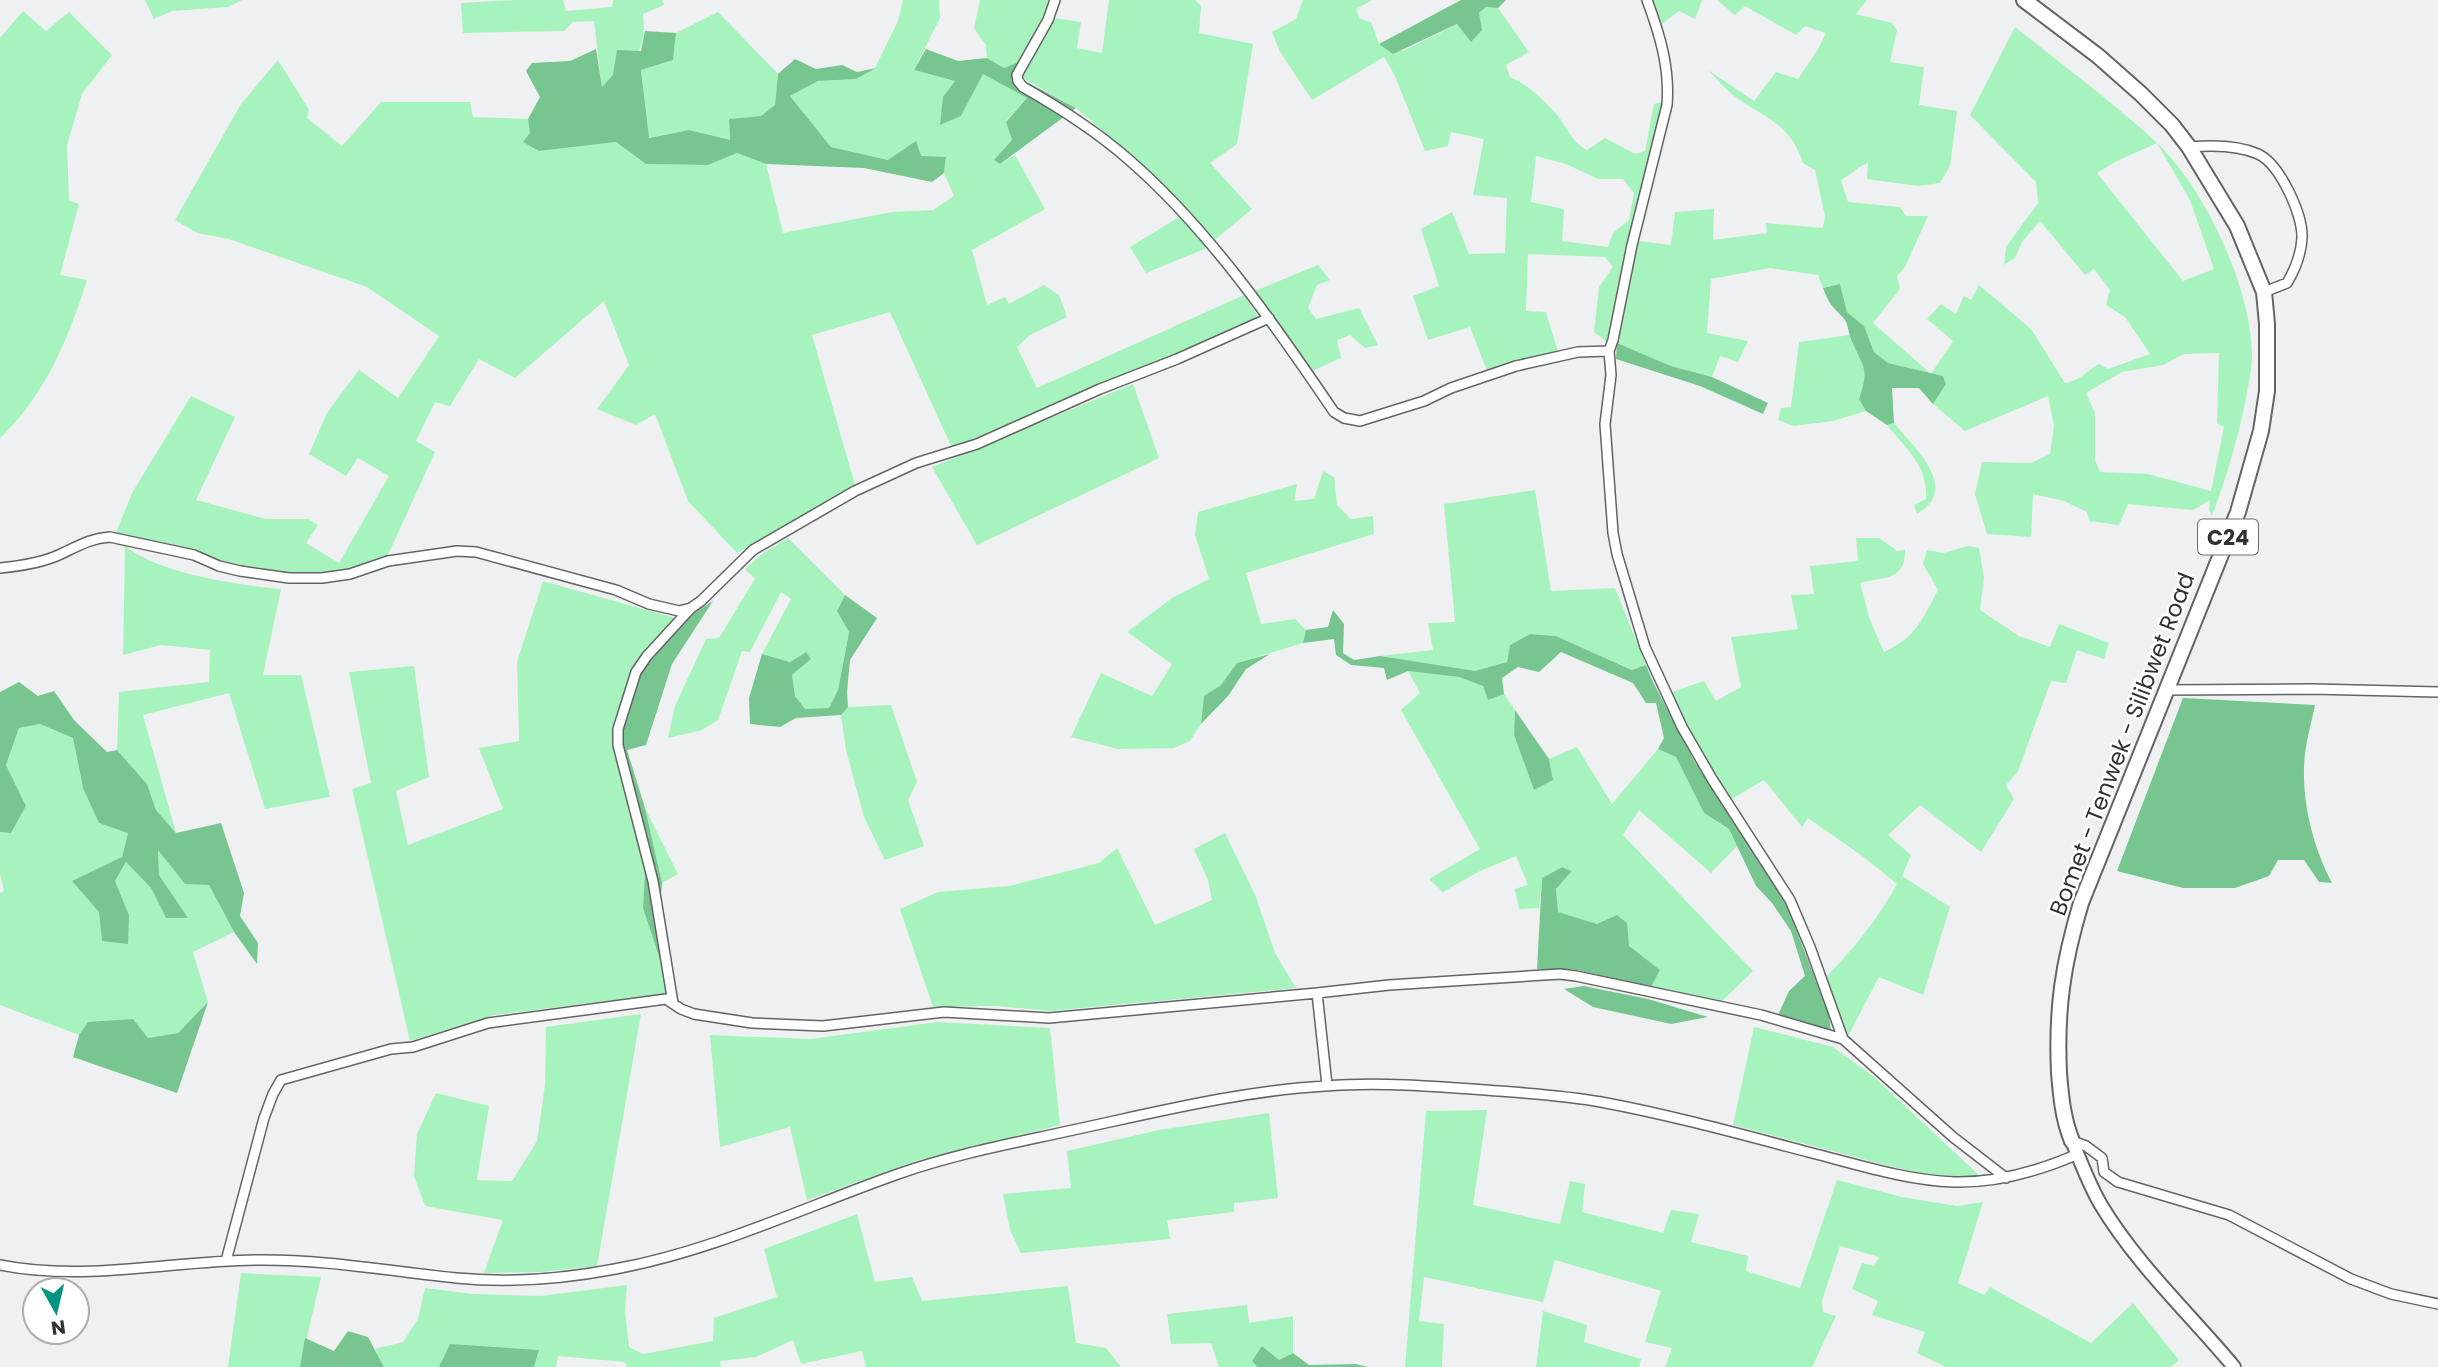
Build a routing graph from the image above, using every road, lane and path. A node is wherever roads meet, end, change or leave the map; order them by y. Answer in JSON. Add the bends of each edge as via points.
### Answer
{"nodes":[{"id":1,"x":1055,"y":0,"type":"edge"},
{"id":2,"x":1647,"y":0,"type":"edge"},
{"id":3,"x":2024,"y":0,"type":"edge"},
{"id":4,"x":2189,"y":147,"type":"junction"},
{"id":5,"x":2264,"y":292,"type":"junction"},
{"id":6,"x":1269,"y":318,"type":"junction"},
{"id":7,"x":1609,"y":351,"type":"junction"},
{"id":8,"x":0,"y":568,"type":"edge"},
{"id":9,"x":691,"y":608,"type":"junction"},
{"id":10,"x":2166,"y":690,"type":"junction"},
{"id":11,"x":2438,"y":692,"type":"edge"},
{"id":12,"x":1317,"y":993,"type":"junction"},
{"id":13,"x":673,"y":1003,"type":"junction"},
{"id":14,"x":1843,"y":1039,"type":"junction"},
{"id":15,"x":1326,"y":1086,"type":"junction"},
{"id":16,"x":2075,"y":1147,"type":"junction"},
{"id":17,"x":2006,"y":1178,"type":"junction"},
{"id":18,"x":226,"y":1261,"type":"junction"},
{"id":19,"x":0,"y":1265,"type":"edge"},
{"id":20,"x":2438,"y":1304,"type":"edge"},
{"id":21,"x":2234,"y":1367,"type":"edge"}],
"edges":[{"from":1,"to":6,"type":"street","via":[[1018,81],[1129,159],[1199,232]]},
{"from":2,"to":7,"type":"street","via":[[1663,45],[1667,105]]},
{"from":3,"to":4,"type":"main road","name":"Bomet - Tenwek - Silibwet Road","number":"C24","via":[[2141,94]]},
{"from":4,"to":5,"type":"main road","name":"Bomet - Tenwek - Silibwet Road","number":"C24","via":[[2236,226]]},
{"from":4,"to":5,"type":"street","via":[[2212,145],[2260,155],[2283,178],[2302,234],[2299,260],[2287,283]]},
{"from":5,"to":10,"type":"main road","name":"Bomet - Tenwek - Silibwet Road","number":"C24","via":[[2267,391],[2254,461]]},
{"from":6,"to":7,"type":"street","via":[[1334,412],[1360,421],[1516,366],[1578,352]]},
{"from":6,"to":9,"type":"street","via":[[977,444],[916,463],[855,491],[753,550]]},
{"from":7,"to":14,"type":"street","via":[[1605,441],[1614,533],[1645,647],[1669,704],[1790,900]]},
{"from":8,"to":9,"type":"street","via":[[36,563],[83,542],[110,537],[194,555],[240,571],[289,578],[341,575],[443,552],[476,552],[616,590],[649,604],[674,610]]},
{"from":9,"to":13,"type":"street","via":[[636,672],[618,729],[618,745],[653,881]]},
{"from":10,"to":11,"type":"street"},
{"from":10,"to":16,"type":"main road","name":"Bomet - Tenwek - Silibwet Road","number":"C24","via":[[2068,945],[2057,1028],[2061,1103]]},
{"from":12,"to":13,"type":"street","via":[[1049,1018],[944,1012],[823,1026],[752,1023],[694,1014]]},
{"from":12,"to":14,"type":"street","via":[[1560,974],[1761,1015]]},
{"from":12,"to":15,"type":"street"},
{"from":13,"to":18,"type":"street","via":[[666,999],[488,1023],[281,1080],[264,1118]]},
{"from":14,"to":17,"type":"street","via":[[1953,1138]]},
{"from":15,"to":17,"type":"street","via":[[1461,1088],[1600,1102],[1888,1173],[1959,1182]]},
{"from":15,"to":18,"type":"street","via":[[1245,1094],[974,1152],[903,1172],[715,1244],[577,1276],[491,1280],[309,1261]]},
{"from":16,"to":17,"type":"street","via":[[2051,1166]]},
{"from":16,"to":20,"type":"street","via":[[2086,1146],[2102,1158],[2104,1172],[2118,1182],[2229,1215],[2351,1279]]},
{"from":16,"to":21,"type":"main road","number":"C24","via":[[2100,1203],[2124,1240]]},
{"from":18,"to":19,"type":"street","via":[[52,1273]]}]}
